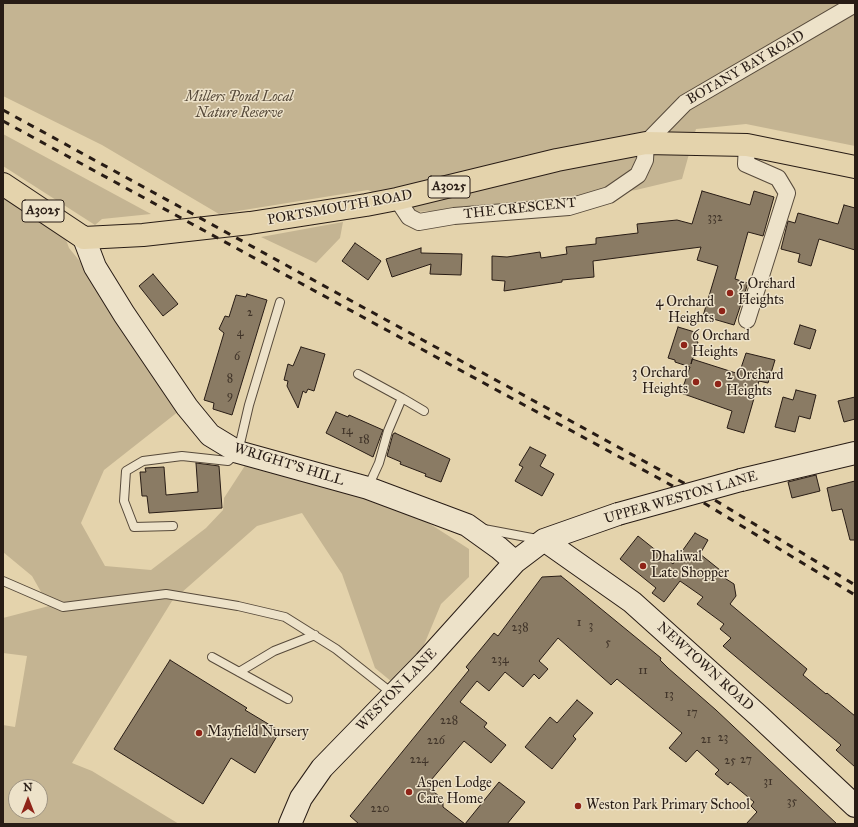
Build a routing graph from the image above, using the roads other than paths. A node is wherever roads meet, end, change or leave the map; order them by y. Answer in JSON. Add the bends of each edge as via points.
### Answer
{"nodes":[{"id":1,"x":855,"y":4,"type":"edge"},
{"id":2,"x":646,"y":144,"type":"junction"},
{"id":3,"x":747,"y":145,"type":"junction"},
{"id":4,"x":855,"y":167,"type":"edge"},
{"id":5,"x":3,"y":184,"type":"edge"},
{"id":6,"x":397,"y":199,"type":"junction"},
{"id":7,"x":84,"y":238,"type":"junction"},
{"id":8,"x":280,"y":302,"type":"dead end"},
{"id":9,"x":747,"y":320,"type":"dead end"},
{"id":10,"x":358,"y":374,"type":"dead end"},
{"id":11,"x":402,"y":398,"type":"junction"},
{"id":12,"x":424,"y":411,"type":"dead end"},
{"id":13,"x":238,"y":452,"type":"junction"},
{"id":14,"x":855,"y":453,"type":"edge"},
{"id":15,"x":368,"y":488,"type":"junction"},
{"id":16,"x":467,"y":525,"type":"junction"},
{"id":17,"x":173,"y":526,"type":"dead end"},
{"id":18,"x":544,"y":540,"type":"junction"},
{"id":19,"x":514,"y":562,"type":"junction"},
{"id":20,"x":3,"y":581,"type":"edge"},
{"id":21,"x":315,"y":636,"type":"junction"},
{"id":22,"x":212,"y":658,"type":"dead end"},
{"id":23,"x":239,"y":672,"type":"junction"},
{"id":24,"x":394,"y":694,"type":"junction"},
{"id":25,"x":288,"y":699,"type":"dead end"},
{"id":26,"x":855,"y":806,"type":"edge"},
{"id":27,"x":290,"y":824,"type":"edge"}],
"edges":[{"from":1,"to":2,"type":"street","name":"BOTANY BAY ROAD","via":[[684,103]]},
{"from":2,"to":3,"type":"main road","name":"PORTSMOUTH ROAD","number":"A3025"},
{"from":2,"to":6,"type":"main road","name":"PORTSMOUTH ROAD","number":"A3025","via":[[557,160]]},
{"from":2,"to":6,"type":"street","name":"THE CRESCENT","via":[[645,160],[638,175],[609,195],[569,207],[454,216],[419,222],[409,217]]},
{"from":3,"to":4,"type":"main road","name":"PORTSMOUTH ROAD","number":"A3025"},
{"from":3,"to":9,"type":"street","via":[[746,164],[778,178],[787,193]]},
{"from":5,"to":7,"type":"main road","number":"A3025"},
{"from":6,"to":7,"type":"main road","name":"PORTSMOUTH ROAD","number":"A3025","via":[[250,223],[143,235]]},
{"from":7,"to":13,"type":"street","name":"WRIGHT'S HILL","via":[[95,267],[187,408],[210,435]]},
{"from":8,"to":13,"type":"lane","via":[[249,405]]},
{"from":10,"to":11,"type":"lane"},
{"from":11,"to":12,"type":"lane"},
{"from":11,"to":15,"type":"lane"},
{"from":13,"to":15,"type":"street","name":"WRIGHT'S HILL"},
{"from":13,"to":17,"type":"lane","via":[[228,461],[182,456],[143,461],[126,471],[124,501],[134,527]]},
{"from":14,"to":18,"type":"street","name":"UPPER WESTON LANE","bridge":true,"via":[[741,480],[618,514]]},
{"from":15,"to":16,"type":"street","name":"WRIGHT'S HILL"},
{"from":16,"to":18,"type":"lane"},
{"from":16,"to":19,"type":"street","name":"WRIGHT'S HILL"},
{"from":18,"to":19,"type":"street","name":"UPPER WESTON LANE"},
{"from":18,"to":26,"type":"street","name":"NEWTOWN ROAD","via":[[632,602]]},
{"from":19,"to":24,"type":"street","name":"WESTON LANE"},
{"from":20,"to":21,"type":"lane","via":[[63,607],[166,594],[238,606],[285,617]]},
{"from":21,"to":23,"type":"lane","via":[[274,651]]},
{"from":21,"to":24,"type":"lane"},
{"from":22,"to":23,"type":"lane"},
{"from":23,"to":25,"type":"lane"},
{"from":24,"to":27,"type":"street","name":"WESTON LANE","via":[[314,779],[301,798]]}]}
